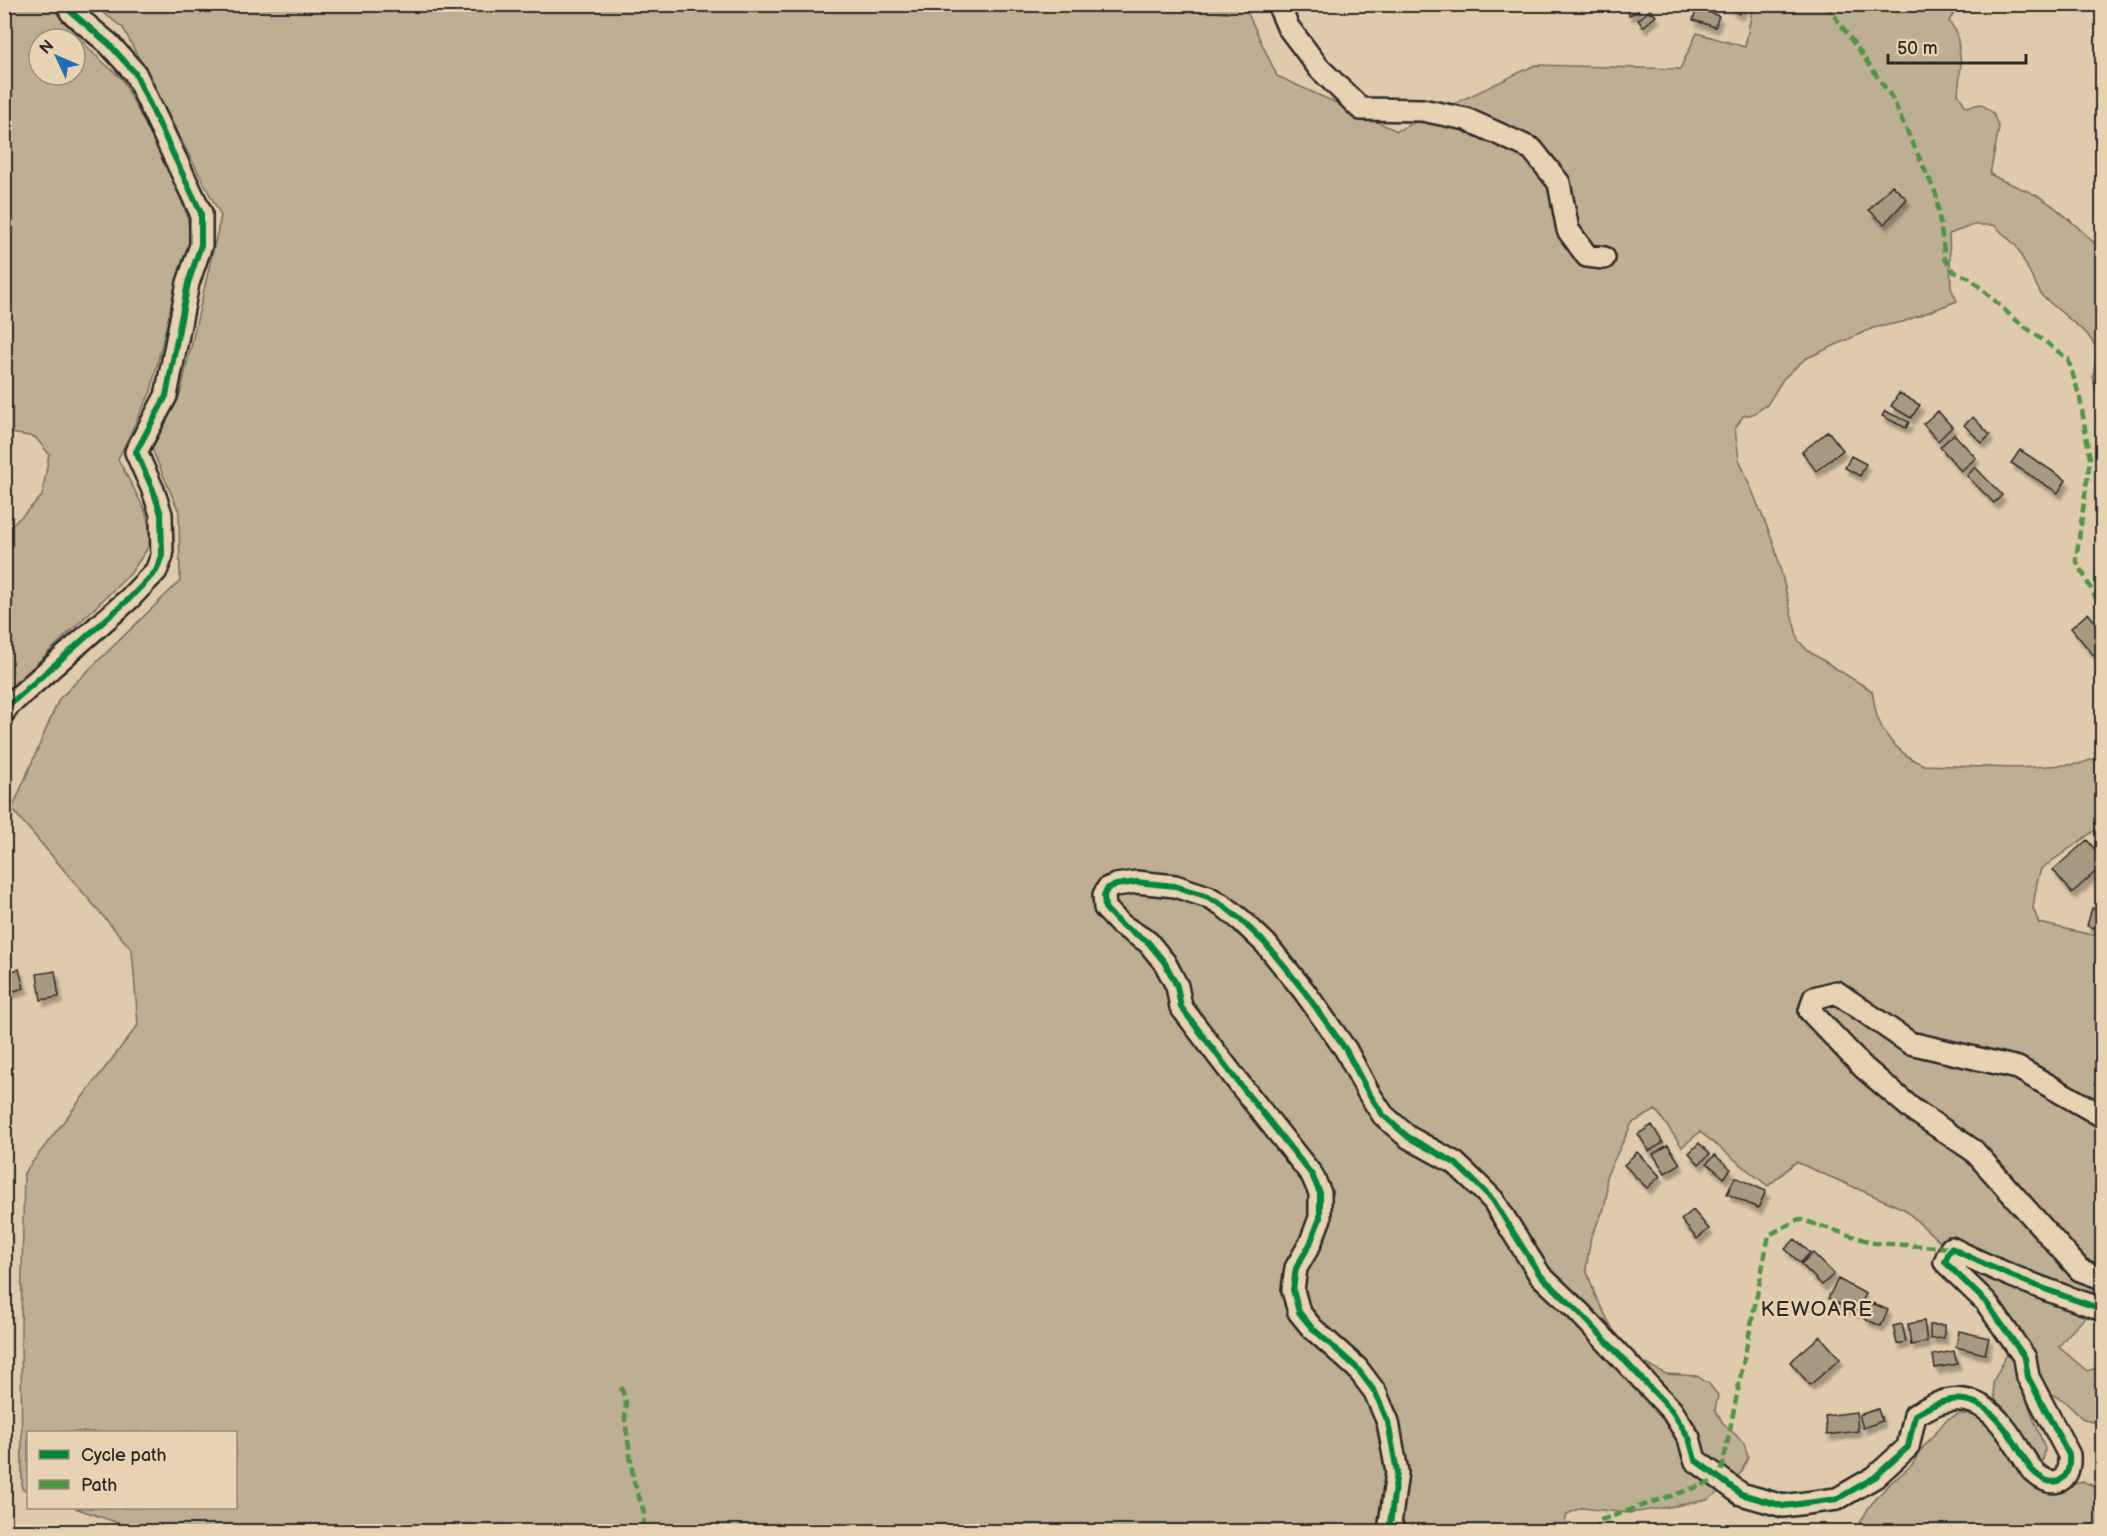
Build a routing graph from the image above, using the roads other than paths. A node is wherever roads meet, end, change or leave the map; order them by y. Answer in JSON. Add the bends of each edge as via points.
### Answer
{"nodes":[{"id":1,"x":68,"y":4,"type":"edge"},
{"id":2,"x":1278,"y":4,"type":"edge"},
{"id":3,"x":1605,"y":258,"type":"dead end"},
{"id":4,"x":4,"y":711,"type":"edge"},
{"id":5,"x":2103,"y":1116,"type":"edge"},
{"id":6,"x":2103,"y":1278,"type":"edge"},
{"id":7,"x":2103,"y":1309,"type":"edge"},
{"id":8,"x":1395,"y":1532,"type":"edge"}],
"edges":[{"from":1,"to":4,"type":"street","via":[[71,12],[109,44],[135,73],[201,213],[201,245],[188,283],[166,396],[136,452],[161,514],[162,556],[156,571]]},
{"from":2,"to":3,"type":"street","via":[[1288,27],[1319,68],[1361,109],[1422,110],[1466,118],[1532,149],[1559,183],[1568,230],[1587,256]]},
{"from":5,"to":6,"type":"street","via":[[2018,1068],[1910,1043],[1836,992],[1814,998],[1810,1011],[1864,1068],[1912,1109],[1974,1151],[2080,1270]]},
{"from":7,"to":8,"type":"street","via":[[2043,1290],[1951,1248],[1946,1262],[1986,1302],[2025,1358],[2028,1377],[2069,1455],[2070,1468],[2056,1482],[2037,1477],[1997,1417],[1983,1406],[1955,1400],[1938,1403],[1915,1415],[1908,1447],[1875,1477],[1837,1499],[1783,1506],[1741,1494],[1695,1460],[1689,1438],[1672,1411],[1540,1275],[1492,1200],[1455,1163],[1408,1137],[1383,1115],[1346,1050],[1266,944],[1208,897],[1175,886],[1136,882],[1108,888],[1105,908],[1120,924],[1148,942],[1165,963],[1177,986],[1181,1007],[1312,1175],[1320,1193],[1320,1218],[1296,1268],[1293,1290],[1299,1312],[1357,1368],[1375,1392],[1388,1422],[1397,1472],[1390,1524]]}]}
